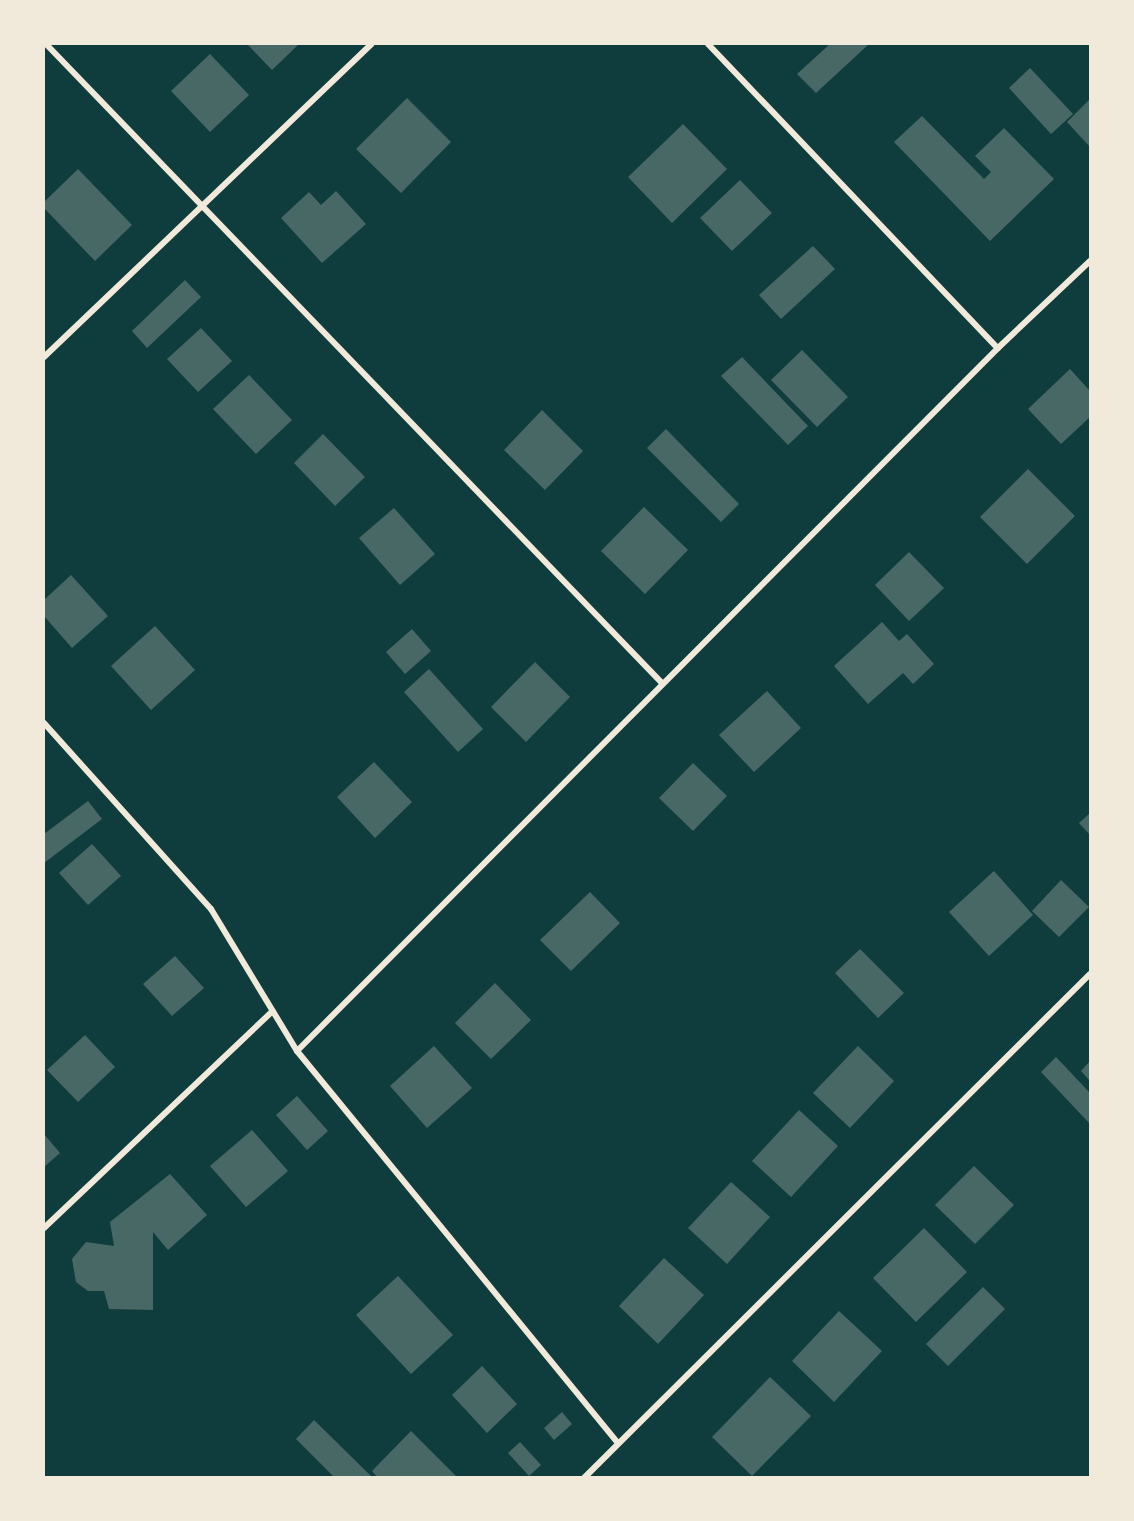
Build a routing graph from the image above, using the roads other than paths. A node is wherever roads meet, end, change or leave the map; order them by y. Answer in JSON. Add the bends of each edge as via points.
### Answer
{"nodes":[{"id":1,"x":46,"y":44,"type":"edge"},
{"id":2,"x":371,"y":44,"type":"edge"},
{"id":3,"x":708,"y":44,"type":"edge"},
{"id":4,"x":202,"y":207,"type":"junction"},
{"id":5,"x":1090,"y":261,"type":"edge"},
{"id":6,"x":998,"y":348,"type":"junction"},
{"id":7,"x":44,"y":357,"type":"edge"},
{"id":8,"x":662,"y":682,"type":"junction"},
{"id":9,"x":44,"y":723,"type":"edge"},
{"id":10,"x":1090,"y":974,"type":"edge"},
{"id":11,"x":273,"y":1011,"type":"junction"},
{"id":12,"x":297,"y":1051,"type":"junction"},
{"id":13,"x":44,"y":1228,"type":"edge"},
{"id":14,"x":618,"y":1443,"type":"junction"},
{"id":15,"x":584,"y":1478,"type":"edge"}],
"edges":[{"from":1,"to":4,"type":"street"},
{"from":2,"to":4,"type":"street"},
{"from":3,"to":6,"type":"street"},
{"from":4,"to":7,"type":"street"},
{"from":4,"to":8,"type":"street"},
{"from":5,"to":6,"type":"street"},
{"from":6,"to":8,"type":"street"},
{"from":8,"to":12,"type":"street"},
{"from":9,"to":11,"type":"street","via":[[211,909]]},
{"from":10,"to":14,"type":"street"},
{"from":11,"to":12,"type":"street"},
{"from":11,"to":13,"type":"street"},
{"from":12,"to":14,"type":"street"},
{"from":14,"to":15,"type":"street"}]}
